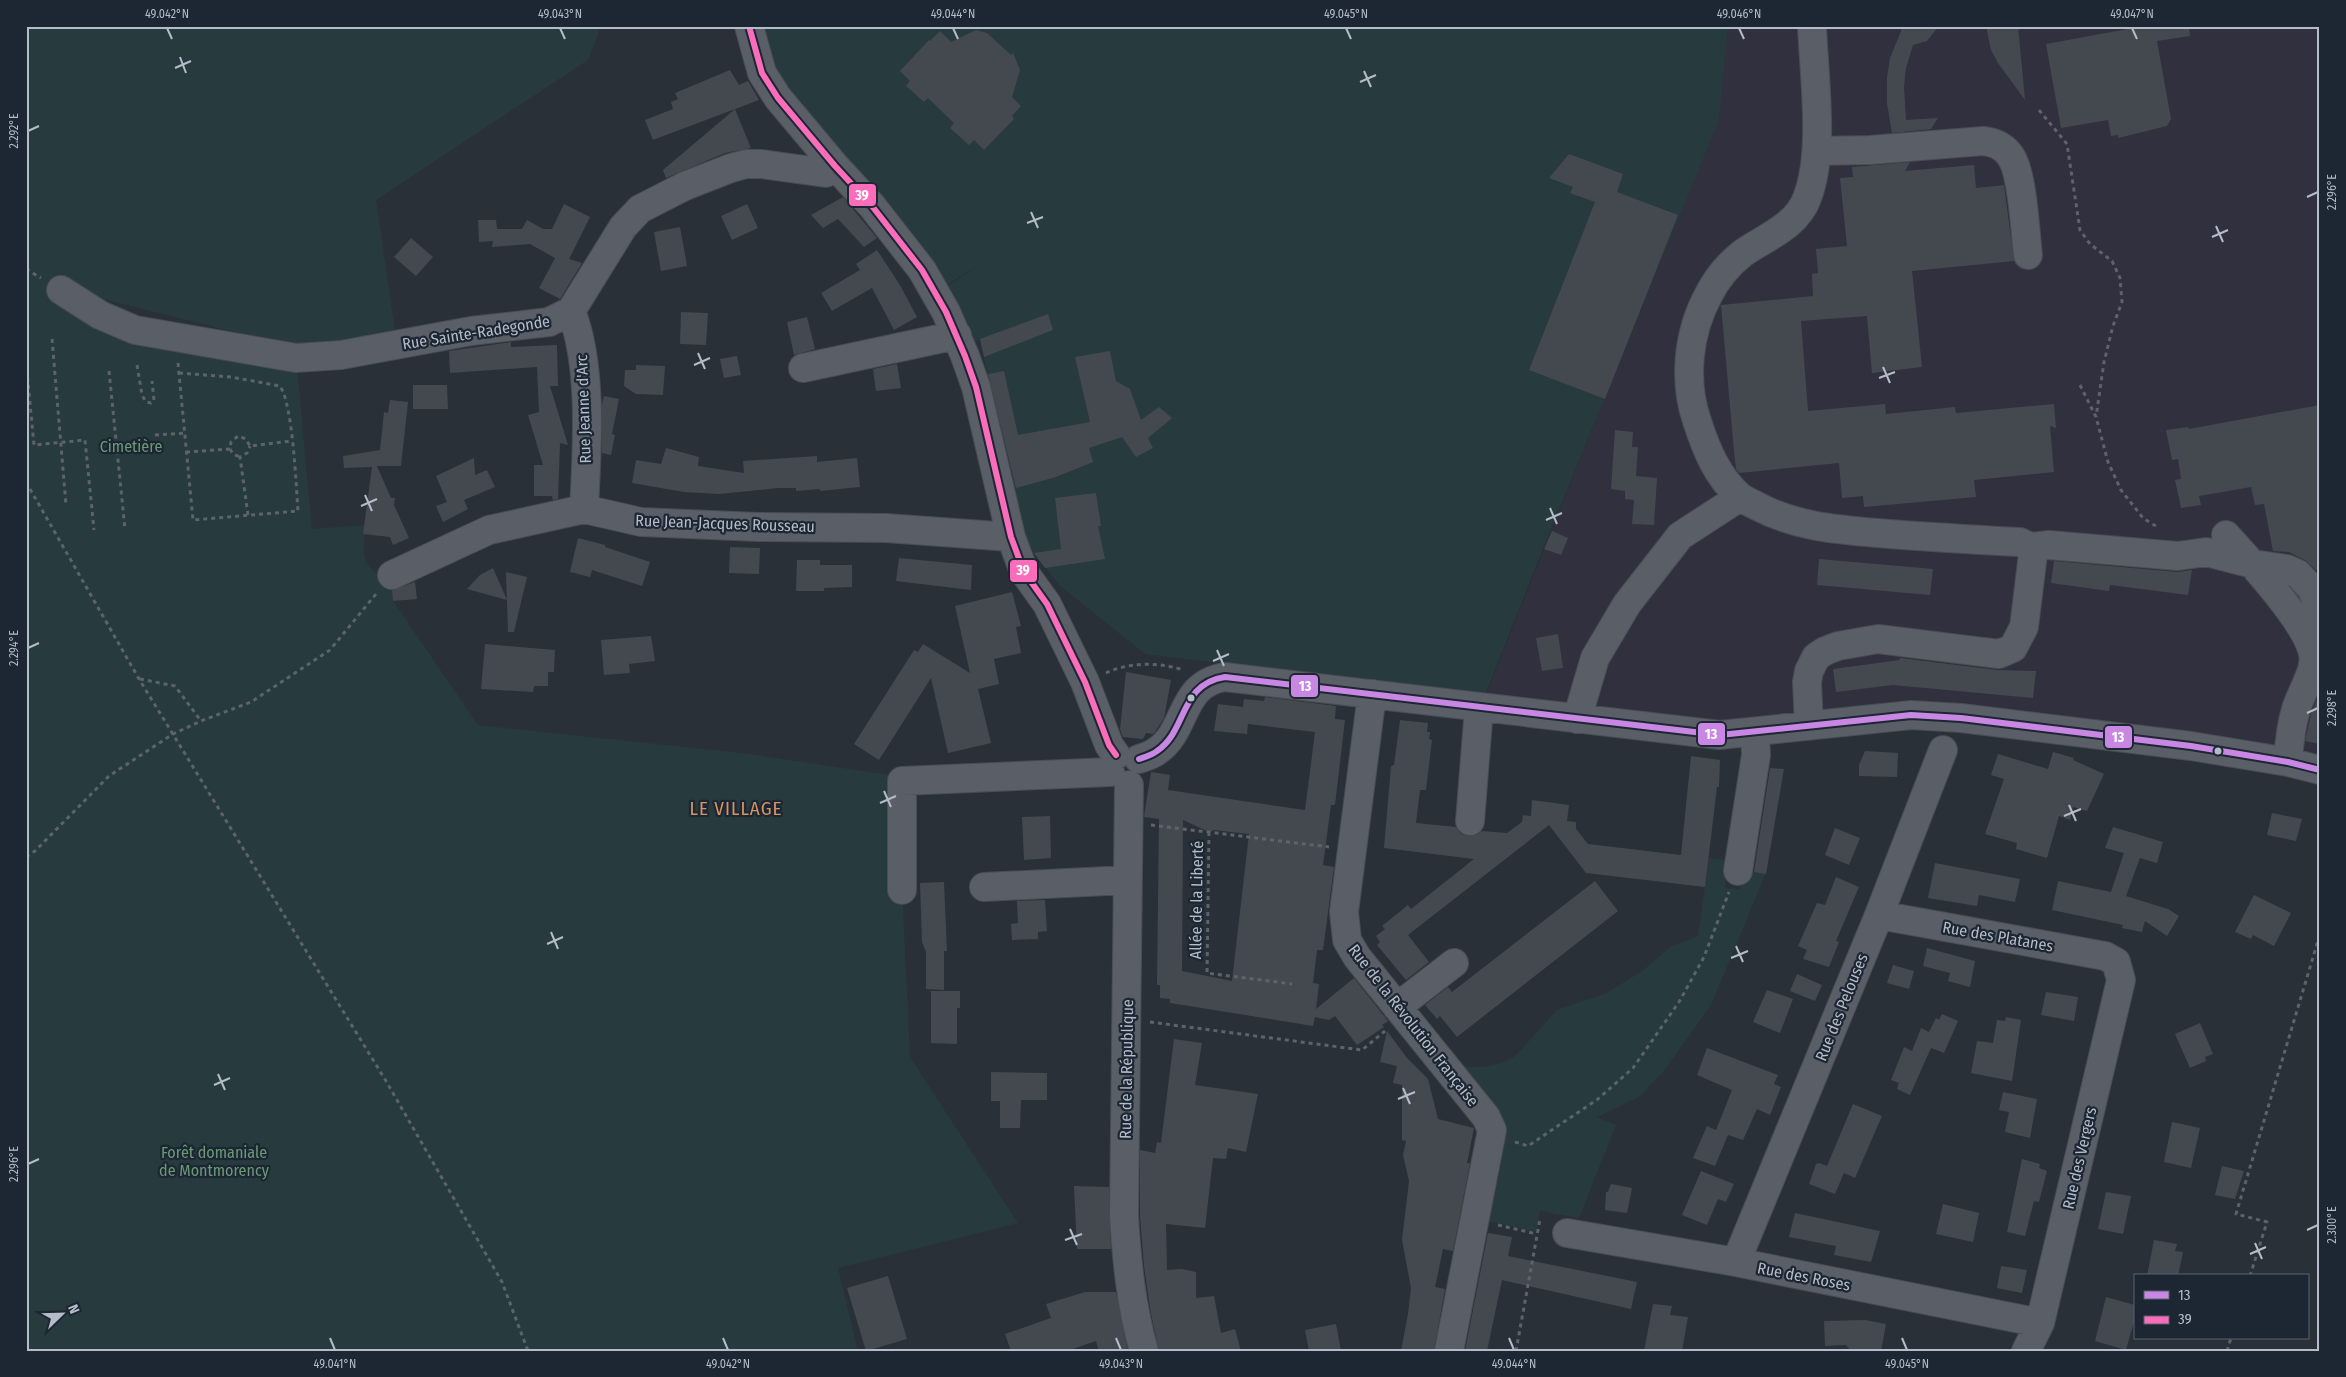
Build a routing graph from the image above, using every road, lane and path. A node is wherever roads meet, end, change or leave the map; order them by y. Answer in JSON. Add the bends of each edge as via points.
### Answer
{"nodes":[{"id":1,"x":749,"y":26,"type":"edge"},
{"id":2,"x":1812,"y":26,"type":"edge"},
{"id":3,"x":2038,"y":110,"type":"dead end"},
{"id":4,"x":1817,"y":151,"type":"junction"},
{"id":5,"x":835,"y":166,"type":"junction"},
{"id":6,"x":2028,"y":255,"type":"dead end"},
{"id":7,"x":61,"y":290,"type":"dead end"},
{"id":8,"x":571,"y":311,"type":"junction"},
{"id":9,"x":957,"y":335,"type":"junction"},
{"id":10,"x":52,"y":339,"type":"dead end"},
{"id":11,"x":26,"y":362,"type":"edge"},
{"id":12,"x":178,"y":362,"type":"dead end"},
{"id":13,"x":137,"y":365,"type":"dead end"},
{"id":14,"x":803,"y":368,"type":"dead end"},
{"id":15,"x":109,"y":371,"type":"dead end"},
{"id":16,"x":179,"y":373,"type":"junction"},
{"id":17,"x":152,"y":381,"type":"dead end"},
{"id":18,"x":2080,"y":385,"type":"dead end"},
{"id":19,"x":2096,"y":417,"type":"junction"},
{"id":20,"x":185,"y":433,"type":"junction"},
{"id":21,"x":155,"y":435,"type":"dead end"},
{"id":22,"x":292,"y":441,"type":"junction"},
{"id":23,"x":61,"y":443,"type":"junction"},
{"id":24,"x":250,"y":446,"type":"junction"},
{"id":25,"x":230,"y":449,"type":"junction"},
{"id":26,"x":186,"y":452,"type":"junction"},
{"id":27,"x":240,"y":456,"type":"junction"},
{"id":28,"x":26,"y":482,"type":"edge"},
{"id":29,"x":1740,"y":496,"type":"junction"},
{"id":30,"x":66,"y":505,"type":"dead end"},
{"id":31,"x":584,"y":509,"type":"junction"},
{"id":32,"x":248,"y":515,"type":"junction"},
{"id":33,"x":125,"y":529,"type":"dead end"},
{"id":34,"x":94,"y":530,"type":"dead end"},
{"id":35,"x":2166,"y":531,"type":"dead end"},
{"id":36,"x":2226,"y":535,"type":"dead end"},
{"id":37,"x":1010,"y":537,"type":"junction"},
{"id":38,"x":2030,"y":547,"type":"junction"},
{"id":39,"x":2253,"y":564,"type":"junction"},
{"id":40,"x":392,"y":575,"type":"joint"},
{"id":41,"x":2313,"y":677,"type":"edge"},
{"id":42,"x":139,"y":679,"type":"junction"},
{"id":43,"x":1085,"y":682,"type":"junction"},
{"id":44,"x":1199,"y":688,"type":"junction"},
{"id":45,"x":1372,"y":694,"type":"junction"},
{"id":46,"x":1479,"y":708,"type":"junction"},
{"id":47,"x":1577,"y":719,"type":"junction"},
{"id":48,"x":201,"y":720,"type":"junction"},
{"id":49,"x":1809,"y":725,"type":"junction"},
{"id":50,"x":1755,"y":732,"type":"junction"},
{"id":51,"x":173,"y":734,"type":"junction"},
{"id":52,"x":1943,"y":750,"type":"dead end"},
{"id":53,"x":2288,"y":762,"type":"junction"},
{"id":54,"x":1124,"y":768,"type":"junction"},
{"id":55,"x":2320,"y":770,"type":"edge"},
{"id":56,"x":1470,"y":821,"type":"dead end"},
{"id":57,"x":1128,"y":822,"type":"junction"},
{"id":58,"x":1209,"y":832,"type":"junction"},
{"id":59,"x":1352,"y":850,"type":"junction"},
{"id":60,"x":26,"y":857,"type":"edge"},
{"id":61,"x":1738,"y":871,"type":"joint"},
{"id":62,"x":1127,"y":880,"type":"junction"},
{"id":63,"x":984,"y":887,"type":"dead end"},
{"id":64,"x":902,"y":890,"type":"dead end"},
{"id":65,"x":1879,"y":914,"type":"junction"},
{"id":66,"x":2320,"y":934,"type":"edge"},
{"id":67,"x":2116,"y":962,"type":"joint"},
{"id":68,"x":1454,"y":963,"type":"dead end"},
{"id":69,"x":1292,"y":984,"type":"dead end"},
{"id":70,"x":1403,"y":1015,"type":"junction"},
{"id":71,"x":1127,"y":1019,"type":"junction"},
{"id":72,"x":1491,"y":1136,"type":"junction"},
{"id":73,"x":1540,"y":1219,"type":"dead end"},
{"id":74,"x":1475,"y":1220,"type":"junction"},
{"id":75,"x":1567,"y":1233,"type":"dead end"},
{"id":76,"x":1537,"y":1234,"type":"junction"},
{"id":77,"x":1736,"y":1262,"type":"junction"},
{"id":78,"x":2251,"y":1274,"type":"edge"},
{"id":79,"x":2040,"y":1323,"type":"junction"},
{"id":80,"x":528,"y":1351,"type":"edge"},
{"id":81,"x":1144,"y":1351,"type":"edge"},
{"id":82,"x":1449,"y":1351,"type":"edge"},
{"id":83,"x":1516,"y":1351,"type":"edge"},
{"id":84,"x":2026,"y":1351,"type":"edge"}],
"edges":[{"from":1,"to":5,"type":"street","via":[[752,44],[778,98]]},
{"from":2,"to":4,"type":"street"},
{"from":3,"to":19,"type":"path","via":[[2067,144],[2080,230],[2090,244],[2112,261],[2120,278],[2122,302],[2112,326]]},
{"from":4,"to":6,"type":"street","via":[[1995,142],[2009,154],[2017,168]]},
{"from":4,"to":29,"type":"street","via":[[1813,181],[1806,201],[1782,230],[1741,255],[1723,272],[1695,325],[1688,369],[1693,410],[1719,473]]},
{"from":5,"to":8,"type":"street","name":"Rue Sainte-Radegonde","via":[[826,173],[746,164],[685,186],[640,209],[623,227]]},
{"from":5,"to":9,"type":"street","via":[[872,206],[922,270]]},
{"from":7,"to":8,"type":"street","name":"Rue Sainte-Radegonde","via":[[100,314],[135,330],[296,358],[341,355],[471,331],[549,322]]},
{"from":8,"to":31,"type":"street","name":"Rue Jeanne d'Arc","via":[[579,332],[585,389],[588,437]]},
{"from":9,"to":14,"type":"street"},
{"from":9,"to":37,"type":"street","via":[[976,387]]},
{"from":10,"to":23,"type":"path"},
{"from":11,"to":23,"type":"path","via":[[34,445]]},
{"from":12,"to":16,"type":"path"},
{"from":13,"to":17,"type":"path","via":[[142,395],[146,402],[152,404]]},
{"from":15,"to":33,"type":"path"},
{"from":16,"to":20,"type":"path"},
{"from":16,"to":22,"type":"path","via":[[231,377],[280,386]]},
{"from":18,"to":19,"type":"path"},
{"from":19,"to":35,"type":"path","via":[[2108,462],[2121,490],[2143,518]]},
{"from":20,"to":21,"type":"path"},
{"from":20,"to":26,"type":"path"},
{"from":22,"to":24,"type":"path"},
{"from":22,"to":32,"type":"path","via":[[298,511]]},
{"from":23,"to":30,"type":"path"},
{"from":23,"to":34,"type":"path","via":[[85,440]]},
{"from":24,"to":25,"type":"path","via":[[246,439],[238,436],[231,442]]},
{"from":24,"to":27,"type":"path","via":[[247,453]]},
{"from":25,"to":26,"type":"path"},
{"from":25,"to":27,"type":"path"},
{"from":26,"to":32,"type":"path","via":[[193,520]]},
{"from":27,"to":32,"type":"path"},
{"from":28,"to":42,"type":"path"},
{"from":29,"to":38,"type":"street","via":[[1784,519],[1814,527],[2020,542]]},
{"from":29,"to":47,"type":"street","via":[[1680,536],[1627,604],[1595,658]]},
{"from":31,"to":37,"type":"street","name":"Rue Jean-Jacques Rousseau","via":[[641,522],[886,528]]},
{"from":31,"to":40,"type":"street","name":"Rue Jean-Jacques Rousseau","via":[[488,530]]},
{"from":36,"to":39,"type":"street"},
{"from":37,"to":43,"type":"street","via":[[1024,572],[1047,604]]},
{"from":38,"to":39,"type":"street","via":[[2049,545],[2178,556],[2206,552]]},
{"from":38,"to":49,"type":"street","via":[[2033,554],[2024,627],[2013,648],[1999,654],[1878,639],[1824,651],[1816,657],[1809,671]]},
{"from":39,"to":41,"type":"street","via":[[2296,619],[2307,640]]},
{"from":40,"to":48,"type":"path","via":[[330,650],[251,702]]},
{"from":41,"to":53,"type":"street","via":[[2296,708]]},
{"from":42,"to":48,"type":"path","via":[[175,686]]},
{"from":42,"to":51,"type":"path"},
{"from":43,"to":44,"type":"path","via":[[1121,667],[1168,665],[1184,670]]},
{"from":43,"to":54,"type":"street","via":[[1102,729]]},
{"from":44,"to":45,"type":"street","via":[[1225,677]]},
{"from":44,"to":54,"type":"street","via":[[1164,745]]},
{"from":45,"to":46,"type":"street"},
{"from":45,"to":59,"type":"street","name":"Rue de la Révolution Française"},
{"from":46,"to":47,"type":"street"},
{"from":46,"to":56,"type":"street"},
{"from":47,"to":50,"type":"street","via":[[1720,735]]},
{"from":48,"to":51,"type":"path"},
{"from":49,"to":50,"type":"street"},
{"from":49,"to":53,"type":"street","via":[[1911,715],[1961,718],[2191,746]]},
{"from":50,"to":61,"type":"street","via":[[1756,755]]},
{"from":51,"to":60,"type":"path","via":[[109,776]]},
{"from":51,"to":80,"type":"path","via":[[386,1081],[502,1282]]},
{"from":52,"to":65,"type":"street","name":"Rue des Pelouses"},
{"from":53,"to":55,"type":"street"},
{"from":54,"to":57,"type":"street","name":"Rue de la République"},
{"from":54,"to":64,"type":"street","via":[[902,781]]},
{"from":57,"to":58,"type":"path"},
{"from":57,"to":62,"type":"street","name":"Rue de la République"},
{"from":58,"to":59,"type":"path"},
{"from":58,"to":69,"type":"path","name":"Allée de la Liberté","via":[[1208,973]]},
{"from":59,"to":70,"type":"street","name":"Rue de la Révolution Française","via":[[1344,912],[1347,940]]},
{"from":61,"to":72,"type":"path","via":[[1704,957],[1679,1002],[1633,1068],[1598,1099],[1528,1146]]},
{"from":62,"to":63,"type":"street"},
{"from":62,"to":71,"type":"street","name":"Rue de la République"},
{"from":65,"to":67,"type":"street","name":"Rue des Platanes","via":[[2105,956]]},
{"from":65,"to":77,"type":"street","name":"Rue des Pelouses"},
{"from":66,"to":78,"type":"path","via":[[2236,1214],[2267,1222]]},
{"from":67,"to":79,"type":"street","name":"Rue des Vergers","via":[[2121,980]]},
{"from":68,"to":70,"type":"street"},
{"from":70,"to":71,"type":"path","via":[[1399,1029],[1387,1030],[1362,1050]]},
{"from":70,"to":72,"type":"street","name":"Rue de la Révolution Française","via":[[1486,1116]]},
{"from":71,"to":81,"type":"street","name":"Rue de la République","via":[[1124,1216],[1127,1274]]},
{"from":72,"to":74,"type":"street","name":"Rue de la Révolution Française"},
{"from":73,"to":76,"type":"path"},
{"from":74,"to":76,"type":"path"},
{"from":74,"to":82,"type":"street","name":"Rue de la Révolution Française"},
{"from":75,"to":77,"type":"street","name":"Rue des Roses"},
{"from":76,"to":83,"type":"path"},
{"from":77,"to":79,"type":"street","name":"Rue des Roses"},
{"from":79,"to":84,"type":"street","name":"Rue des Vergers"}]}
